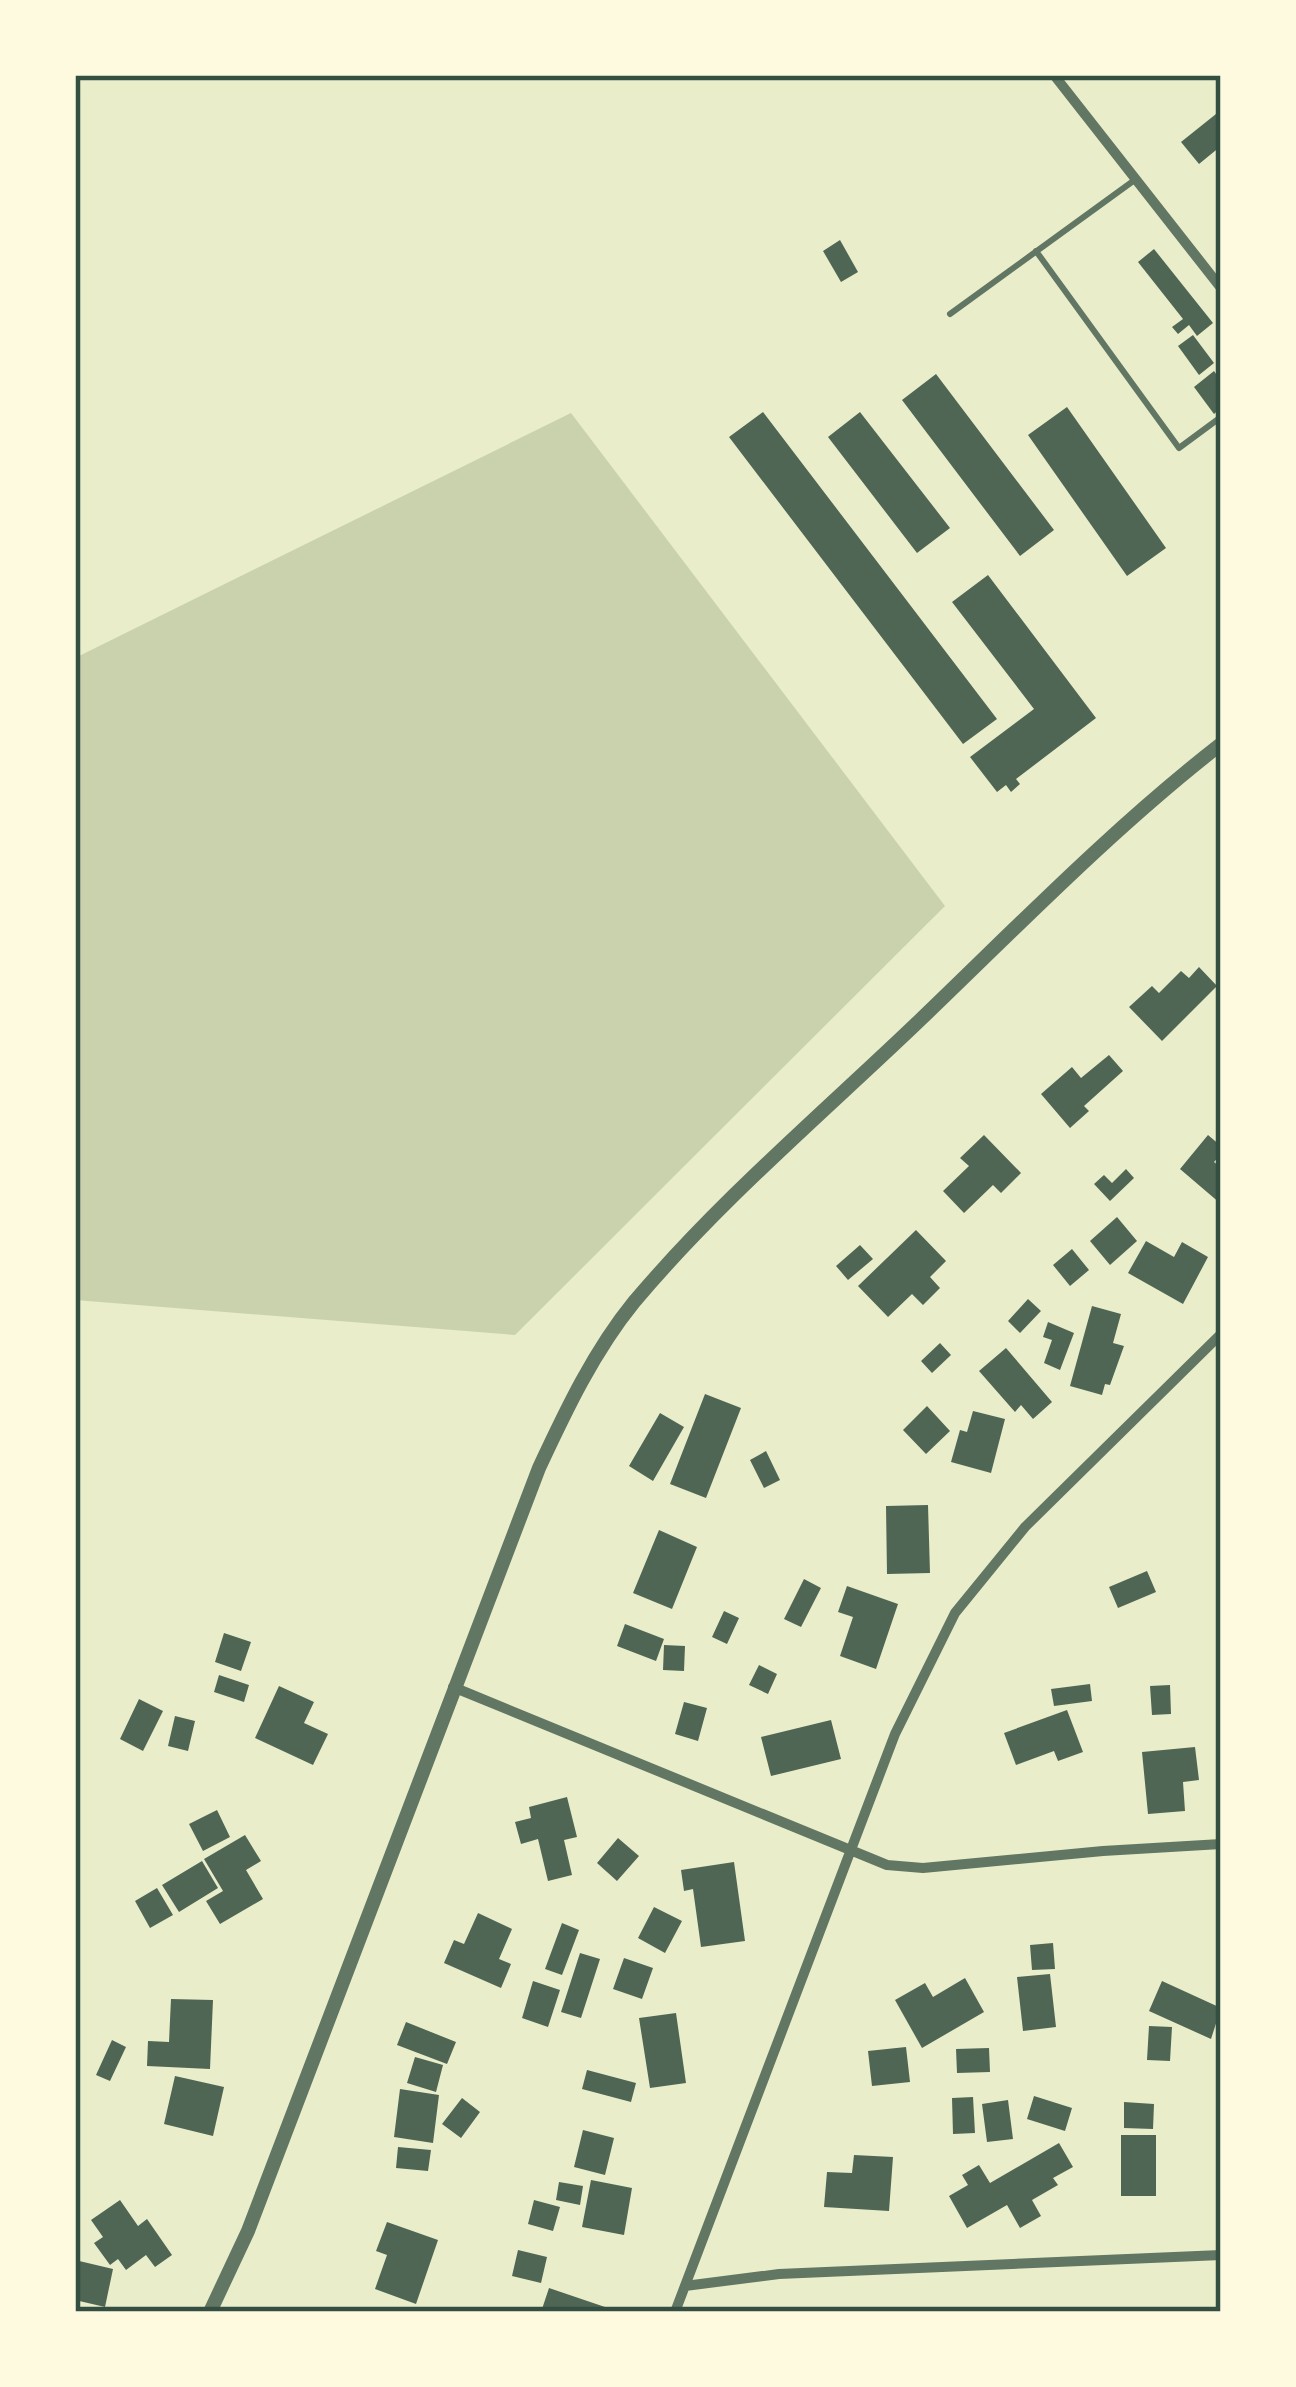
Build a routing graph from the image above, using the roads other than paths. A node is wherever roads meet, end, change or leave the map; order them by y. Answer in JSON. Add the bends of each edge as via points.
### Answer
{"nodes":[{"id":1,"x":1054,"y":75,"type":"edge"},
{"id":2,"x":1136,"y":179,"type":"junction"},
{"id":3,"x":1036,"y":251,"type":"junction"},
{"id":4,"x":1221,"y":288,"type":"edge"},
{"id":5,"x":950,"y":314,"type":"dead end"},
{"id":6,"x":1221,"y":417,"type":"edge"},
{"id":7,"x":1221,"y":744,"type":"edge"},
{"id":8,"x":1221,"y":1334,"type":"edge"},
{"id":9,"x":452,"y":1687,"type":"junction"},
{"id":10,"x":1221,"y":1844,"type":"edge"},
{"id":11,"x":850,"y":1852,"type":"junction"},
{"id":12,"x":1221,"y":2255,"type":"edge"},
{"id":13,"x":685,"y":2286,"type":"junction"},
{"id":14,"x":210,"y":2312,"type":"edge"},
{"id":15,"x":675,"y":2312,"type":"edge"}],
"edges":[{"from":1,"to":2,"type":"street"},
{"from":2,"to":3,"type":"lane"},
{"from":2,"to":4,"type":"street"},
{"from":3,"to":5,"type":"lane"},
{"from":3,"to":6,"type":"lane","via":[[1179,448]]},
{"from":7,"to":9,"type":"street","via":[[754,1175],[633,1304],[569,1404]]},
{"from":8,"to":11,"type":"street","via":[[1025,1527],[955,1613],[895,1734]]},
{"from":9,"to":11,"type":"street"},
{"from":9,"to":14,"type":"street"},
{"from":10,"to":11,"type":"street","via":[[923,1868]]},
{"from":11,"to":13,"type":"street"},
{"from":12,"to":13,"type":"street","via":[[779,2274]]},
{"from":13,"to":15,"type":"street"}]}
